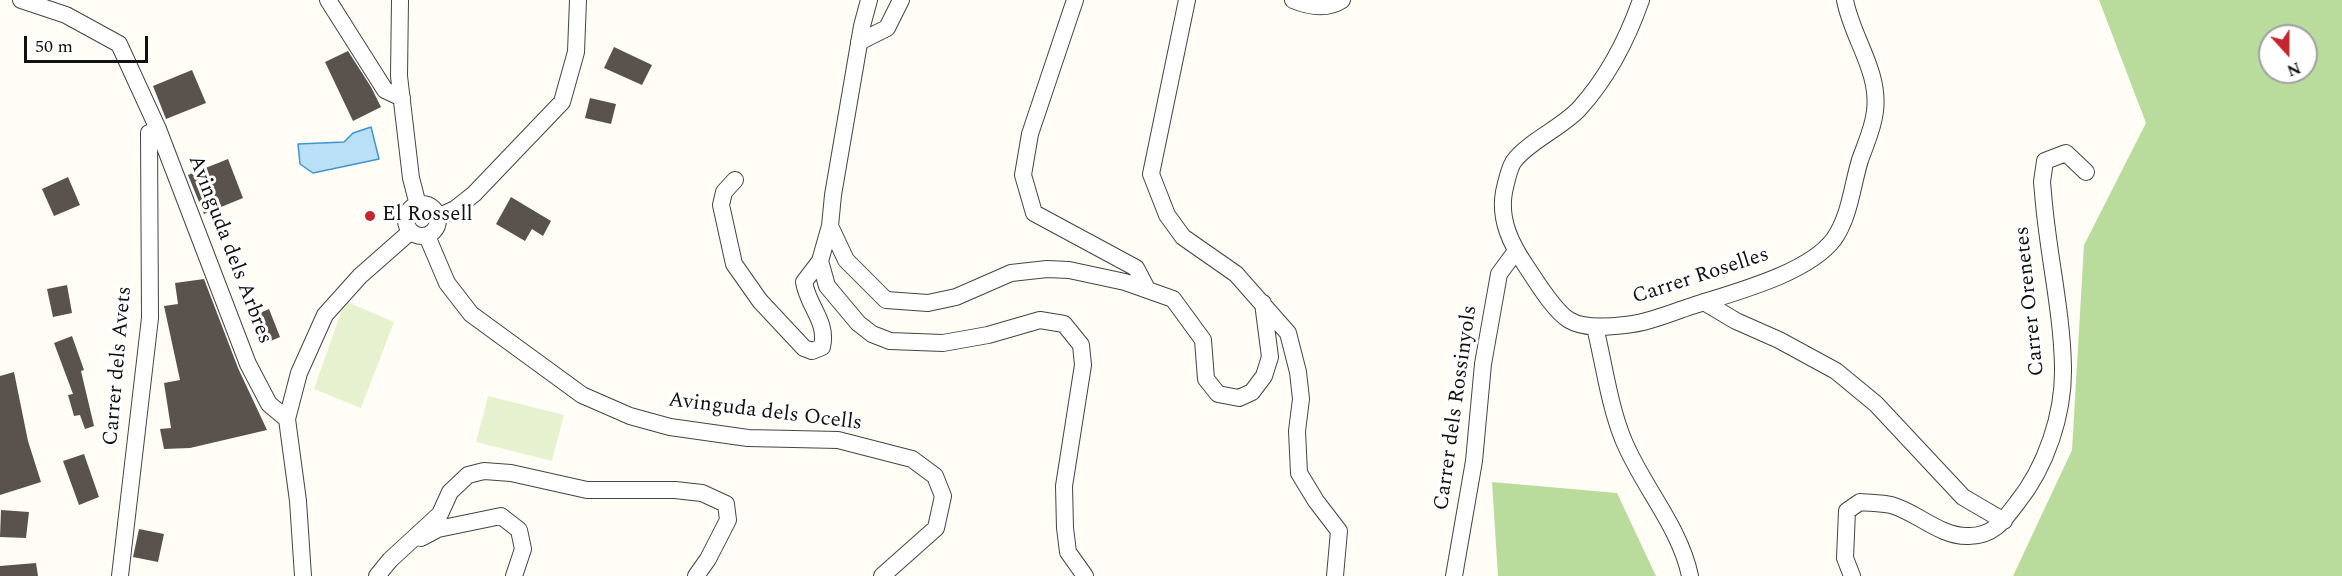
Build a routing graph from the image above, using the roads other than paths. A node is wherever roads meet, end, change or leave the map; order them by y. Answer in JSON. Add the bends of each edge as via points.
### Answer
{"nodes":[{"id":1,"x":21,"y":0,"type":"edge"},
{"id":2,"x":328,"y":0,"type":"edge"},
{"id":3,"x":400,"y":0,"type":"edge"},
{"id":4,"x":578,"y":0,"type":"edge"},
{"id":5,"x":868,"y":0,"type":"edge"},
{"id":6,"x":901,"y":0,"type":"edge"},
{"id":7,"x":1076,"y":0,"type":"edge"},
{"id":8,"x":1187,"y":0,"type":"edge"},
{"id":9,"x":1293,"y":0,"type":"edge"},
{"id":10,"x":1342,"y":0,"type":"edge"},
{"id":11,"x":1641,"y":0,"type":"edge"},
{"id":12,"x":1845,"y":0,"type":"edge"},
{"id":13,"x":859,"y":42,"type":"junction"},
{"id":14,"x":402,"y":98,"type":"junction"},
{"id":15,"x":158,"y":129,"type":"junction"},
{"id":16,"x":2086,"y":172,"type":"dead end"},
{"id":17,"x":735,"y":180,"type":"dead end"},
{"id":18,"x":418,"y":205,"type":"junction"},
{"id":19,"x":438,"y":217,"type":"junction"},
{"id":20,"x":830,"y":226,"type":"junction"},
{"id":21,"x":410,"y":232,"type":"junction"},
{"id":22,"x":427,"y":236,"type":"junction"},
{"id":23,"x":1516,"y":251,"type":"junction"},
{"id":24,"x":820,"y":261,"type":"junction"},
{"id":25,"x":1147,"y":289,"type":"junction"},
{"id":26,"x":1704,"y":302,"type":"junction"},
{"id":27,"x":1263,"y":303,"type":"junction"},
{"id":28,"x":1595,"y":327,"type":"junction"},
{"id":29,"x":287,"y":419,"type":"junction"},
{"id":30,"x":2004,"y":521,"type":"junction"},
{"id":31,"x":404,"y":547,"type":"junction"},
{"id":32,"x":120,"y":576,"type":"edge"},
{"id":33,"x":303,"y":576,"type":"edge"},
{"id":34,"x":376,"y":576,"type":"edge"},
{"id":35,"x":514,"y":576,"type":"edge"},
{"id":36,"x":696,"y":576,"type":"edge"},
{"id":37,"x":882,"y":576,"type":"edge"},
{"id":38,"x":1085,"y":576,"type":"edge"},
{"id":39,"x":1335,"y":576,"type":"edge"},
{"id":40,"x":1455,"y":576,"type":"edge"},
{"id":41,"x":1690,"y":576,"type":"edge"},
{"id":42,"x":1852,"y":576,"type":"edge"}],
"edges":[{"from":1,"to":15,"type":"street","name":"Avinguda dels Arbres","via":[[66,15],[119,44]]},
{"from":2,"to":14,"type":"street","via":[[385,90]]},
{"from":3,"to":14,"type":"street"},
{"from":4,"to":19,"type":"street","via":[[576,52],[562,102],[474,194]]},
{"from":5,"to":13,"type":"street"},
{"from":6,"to":13,"type":"street","via":[[887,28]]},
{"from":7,"to":25,"type":"street","via":[[1030,134],[1023,176],[1034,213],[1136,268]]},
{"from":8,"to":27,"type":"street","via":[[1151,174],[1167,215],[1183,237],[1236,274]]},
{"from":9,"to":10,"type":"street","via":[[1331,7]]},
{"from":11,"to":23,"type":"street","name":"Carrer Roselles","via":[[1615,61],[1593,92],[1564,123],[1513,162],[1504,194],[1503,220]]},
{"from":12,"to":26,"type":"street","name":"Carrer Roselles","via":[[1874,77],[1875,109],[1848,211],[1834,239],[1819,253],[1787,273]]},
{"from":13,"to":20,"type":"street"},
{"from":14,"to":18,"type":"street"},
{"from":15,"to":29,"type":"street","name":"Avinguda dels Arbres","via":[[249,364],[269,404]]},
{"from":15,"to":32,"type":"street","name":"Carrer dels Avets","via":[[149,133],[150,318]]},
{"from":16,"to":30,"type":"street","name":"Carrer Orenetes","via":[[2066,153],[2045,161],[2042,182],[2063,369],[2059,406],[2049,447],[2031,486]]},
{"from":17,"to":24,"type":"street","via":[[724,192],[721,205],[734,264],[760,301],[804,348],[812,351],[822,347],[825,334],[806,295],[804,282]]},
{"from":18,"to":19,"type":"street","via":[[429,206]]},
{"from":18,"to":21,"type":"street","via":[[408,212]]},
{"from":19,"to":22,"type":"street","via":[[438,225]]},
{"from":20,"to":24,"type":"street"},
{"from":20,"to":25,"type":"street","via":[[846,260],[886,300],[928,303],[956,297],[1011,273],[1047,269],[1069,270]]},
{"from":21,"to":22,"type":"street"},
{"from":21,"to":29,"type":"street","via":[[360,276],[325,315],[299,373]]},
{"from":22,"to":37,"type":"street","name":"Avinguda dels Ocells","via":[[447,283],[471,314],[582,395],[630,416],[670,427],[748,438],[838,440],[912,459],[935,476],[943,496],[936,528]]},
{"from":23,"to":28,"type":"street","name":"Carrer Roselles","via":[[1545,295],[1570,320]]},
{"from":23,"to":40,"type":"street","name":"Carrer dels Rossinyols","via":[[1499,273]]},
{"from":24,"to":38,"type":"street","via":[[827,286],[858,323],[890,341],[943,343],[1040,320],[1064,324],[1081,345],[1083,365],[1064,486],[1065,528],[1068,552]]},
{"from":25,"to":27,"type":"street","via":[[1173,299],[1203,340],[1206,379],[1218,394],[1239,398],[1252,392],[1264,376],[1270,357]]},
{"from":26,"to":28,"type":"street","name":"Carrer Roselles","via":[[1652,320]]},
{"from":26,"to":30,"type":"street","via":[[1836,371],[1876,404],[1963,497]]},
{"from":27,"to":39,"type":"street","via":[[1288,333],[1301,399],[1297,430],[1299,473],[1339,531]]},
{"from":28,"to":41,"type":"street","via":[[1623,438],[1686,556]]},
{"from":29,"to":33,"type":"street"},
{"from":30,"to":42,"type":"street","name":"Carrer Orenetes","via":[[1990,533],[1966,537],[1937,528],[1892,505],[1860,502],[1846,511],[1845,558]]},
{"from":31,"to":34,"type":"street"},
{"from":31,"to":35,"type":"street","via":[[438,529],[501,516],[519,530],[524,549]]},
{"from":31,"to":36,"type":"street","via":[[440,514],[450,492],[468,475],[484,471],[511,473],[586,490],[702,493],[726,504],[728,520]]}]}
